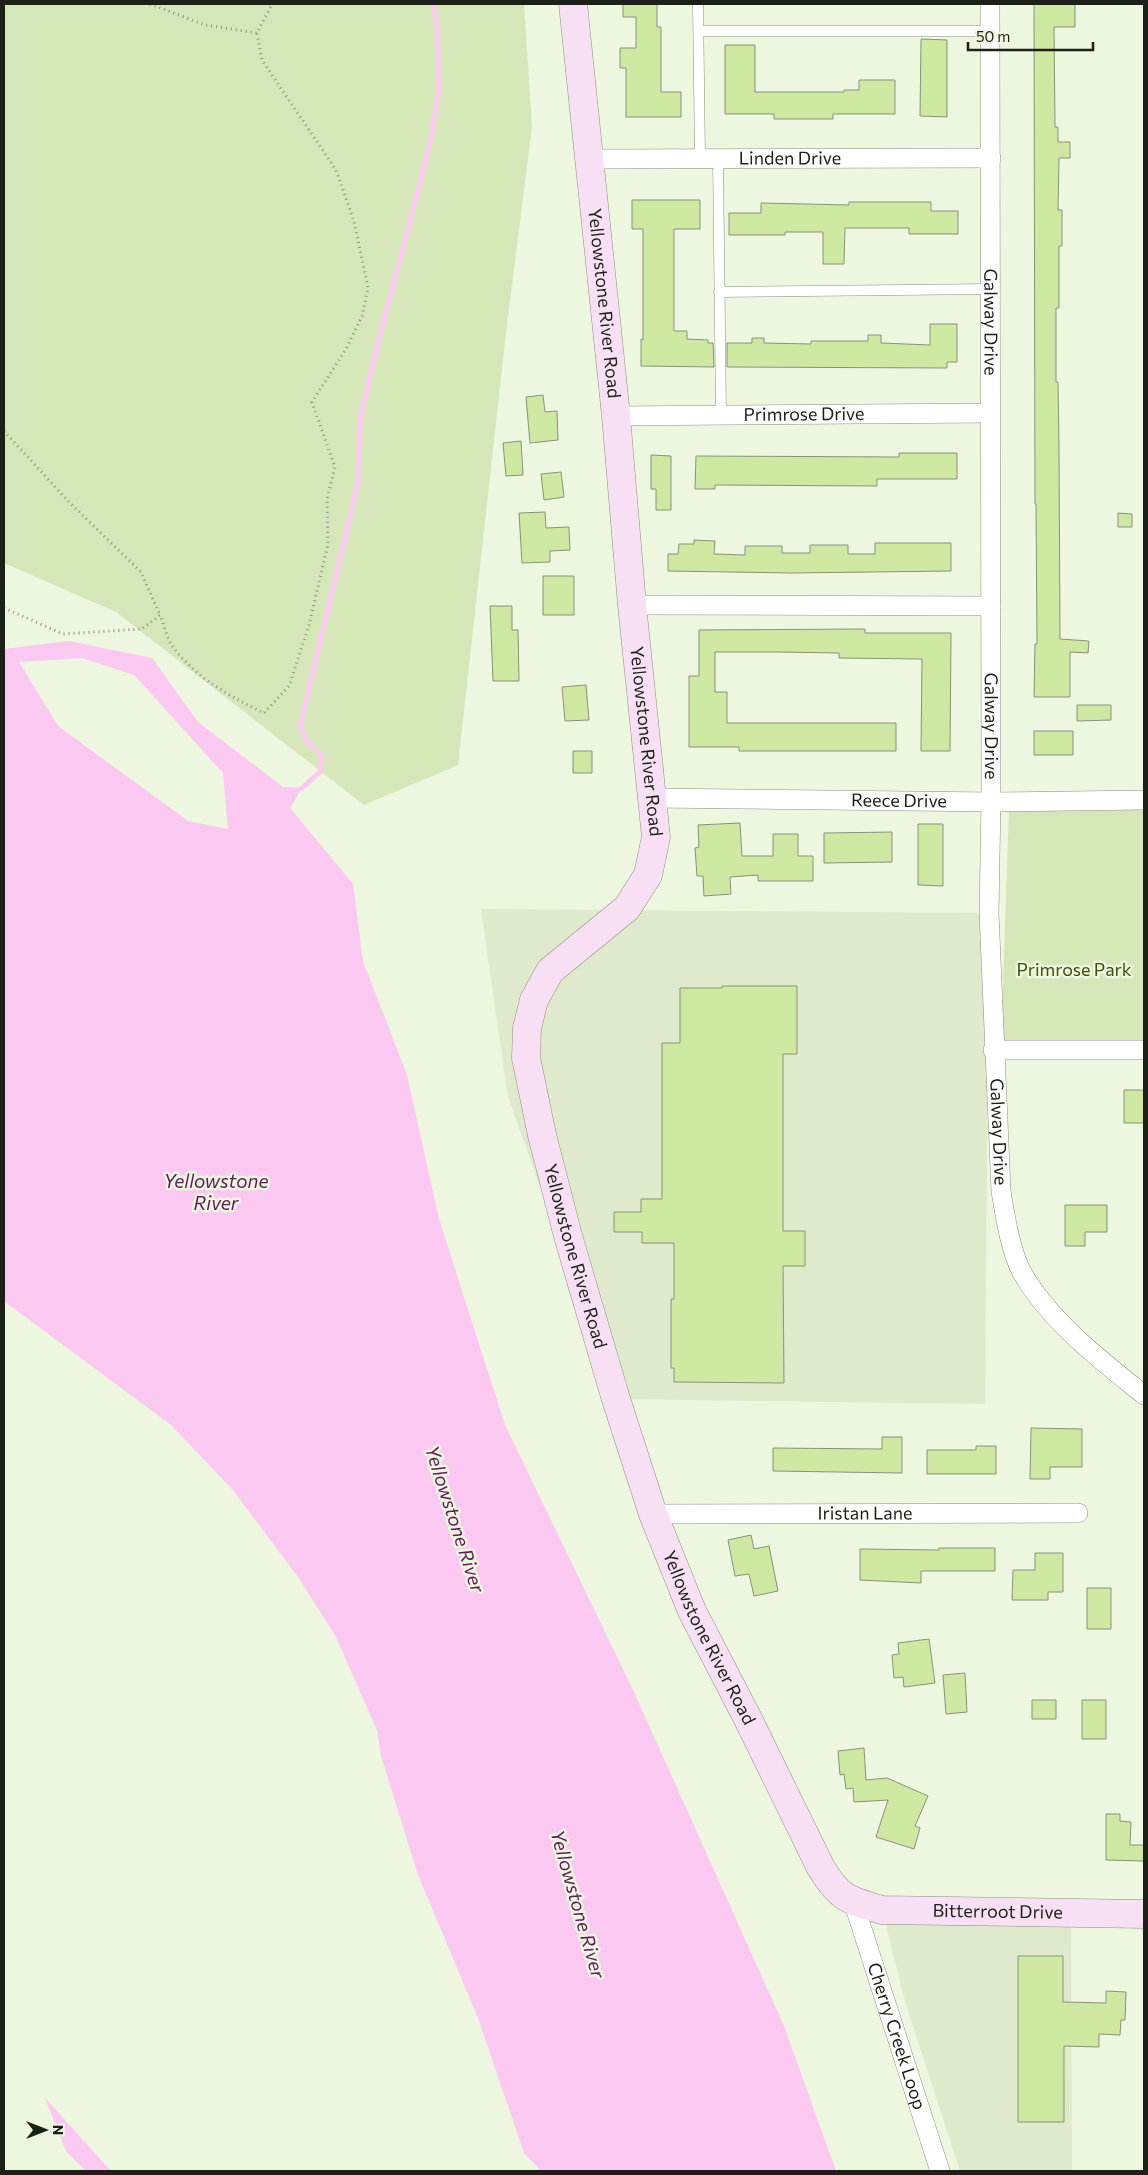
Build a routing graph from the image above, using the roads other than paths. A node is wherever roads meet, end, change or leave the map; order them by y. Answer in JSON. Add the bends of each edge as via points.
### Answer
{"nodes":[{"id":1,"x":573,"y":4,"type":"edge"},
{"id":2,"x":698,"y":4,"type":"edge"},
{"id":3,"x":990,"y":4,"type":"edge"},
{"id":4,"x":990,"y":30,"type":"junction"},
{"id":5,"x":698,"y":31,"type":"junction"},
{"id":6,"x":709,"y":158,"type":"junction"},
{"id":7,"x":991,"y":158,"type":"junction"},
{"id":8,"x":589,"y":160,"type":"junction"},
{"id":9,"x":990,"y":289,"type":"junction"},
{"id":10,"x":719,"y":292,"type":"junction"},
{"id":11,"x":990,"y":413,"type":"junction"},
{"id":12,"x":721,"y":414,"type":"junction"},
{"id":13,"x":616,"y":416,"type":"junction"},
{"id":14,"x":632,"y":605,"type":"junction"},
{"id":15,"x":991,"y":606,"type":"junction"},
{"id":16,"x":653,"y":798,"type":"junction"},
{"id":17,"x":1144,"y":800,"type":"edge"},
{"id":18,"x":991,"y":802,"type":"junction"},
{"id":19,"x":993,"y":1050,"type":"junction"},
{"id":20,"x":1144,"y":1050,"type":"edge"},
{"id":21,"x":1144,"y":1395,"type":"edge"},
{"id":22,"x":1078,"y":1513,"type":"dead end"},
{"id":23,"x":653,"y":1514,"type":"junction"},
{"id":24,"x":852,"y":1901,"type":"junction"},
{"id":25,"x":1144,"y":1914,"type":"edge"},
{"id":26,"x":940,"y":2171,"type":"edge"}],
"edges":[{"from":1,"to":8,"type":"street","name":"Yellowstone River Road"},
{"from":2,"to":5,"type":"lane"},
{"from":3,"to":4,"type":"street","name":"Galway Drive"},
{"from":4,"to":5,"type":"lane"},
{"from":4,"to":7,"type":"street","name":"Galway Drive"},
{"from":5,"to":6,"type":"lane"},
{"from":6,"to":7,"type":"street","name":"Linden Drive"},
{"from":6,"to":8,"type":"street","name":"Linden Drive"},
{"from":6,"to":10,"type":"lane"},
{"from":7,"to":9,"type":"street","name":"Galway Drive"},
{"from":8,"to":13,"type":"street","name":"Yellowstone River Road"},
{"from":9,"to":10,"type":"lane"},
{"from":9,"to":11,"type":"street","name":"Galway Drive"},
{"from":10,"to":12,"type":"lane"},
{"from":11,"to":12,"type":"street","name":"Primrose Drive"},
{"from":11,"to":15,"type":"street","name":"Galway Drive"},
{"from":12,"to":13,"type":"street","name":"Primrose Drive"},
{"from":13,"to":14,"type":"street","name":"Yellowstone River Road"},
{"from":14,"to":15,"type":"street"},
{"from":14,"to":16,"type":"street","name":"Yellowstone River Road"},
{"from":15,"to":18,"type":"street","name":"Galway Drive"},
{"from":16,"to":18,"type":"street","name":"Reece Drive"},
{"from":16,"to":23,"type":"street","name":"Yellowstone River Road","via":[[656,837],[648,875],[627,908],[550,971],[534,1000],[527,1028],[526,1058],[568,1236]]},
{"from":17,"to":18,"type":"street","name":"Reece Drive"},
{"from":18,"to":19,"type":"street","name":"Galway Drive","via":[[989,913]]},
{"from":19,"to":20,"type":"street"},
{"from":19,"to":21,"type":"street","name":"Galway Drive","via":[[1001,1191],[1008,1232],[1023,1276],[1086,1348]]},
{"from":22,"to":23,"type":"street","name":"Iristan Lane"},
{"from":23,"to":24,"type":"street","name":"Yellowstone River Road","via":[[692,1611],[821,1868],[834,1888]]},
{"from":24,"to":25,"type":"street","name":"Bitterroot Drive","via":[[882,1910]]},
{"from":24,"to":26,"type":"street","name":"Cherry Creek Loop"}]}
